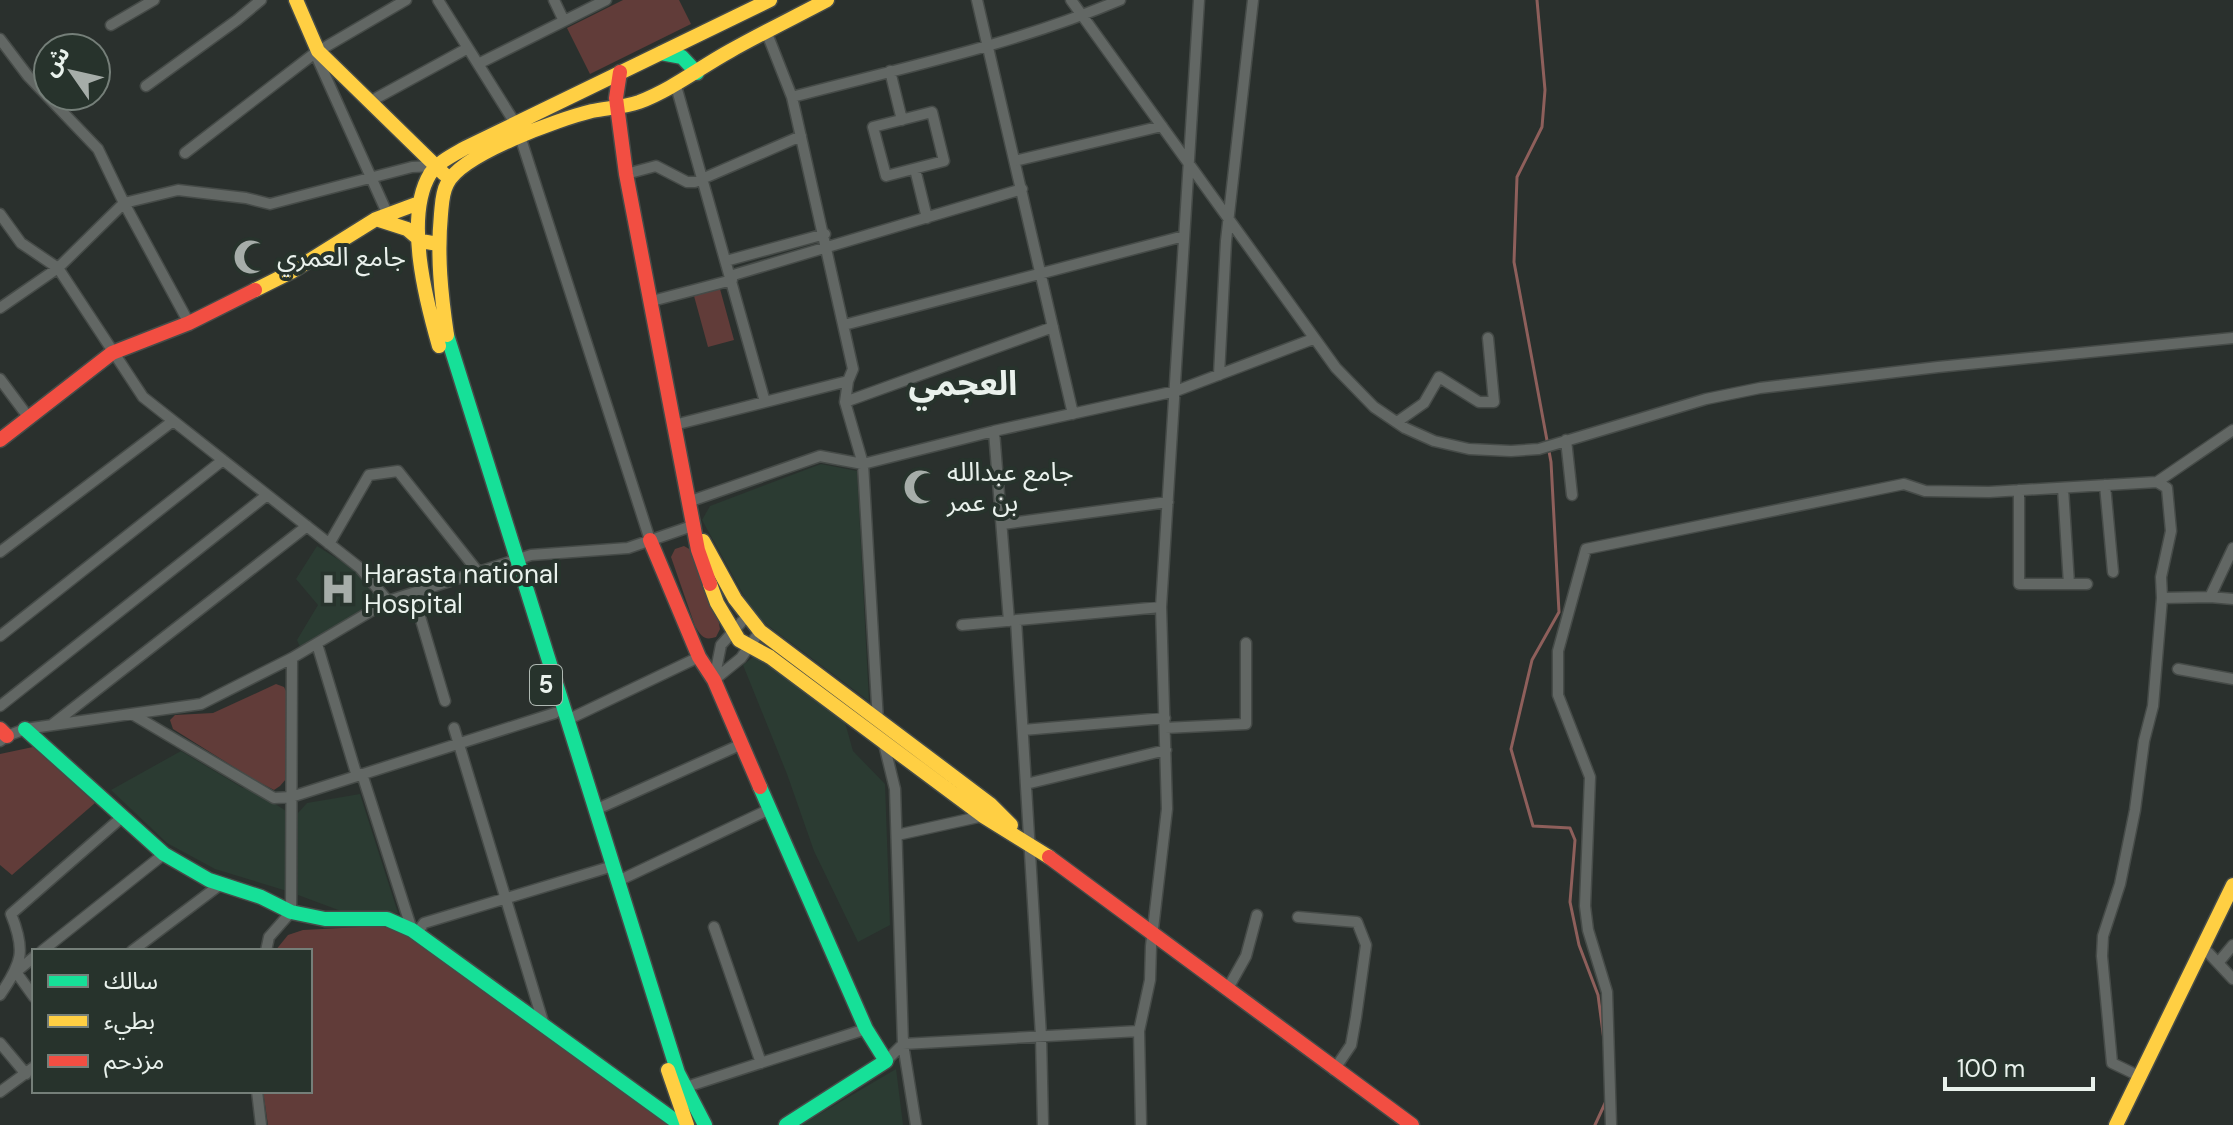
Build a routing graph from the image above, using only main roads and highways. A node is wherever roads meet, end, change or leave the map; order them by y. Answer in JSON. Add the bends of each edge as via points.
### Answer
{"nodes":[{"id":1,"x":294,"y":0,"type":"edge"},
{"id":2,"x":827,"y":0,"type":"edge"},
{"id":3,"x":760,"y":2,"type":"edge"},
{"id":4,"x":661,"y":53,"type":"junction"},
{"id":5,"x":620,"y":72,"type":"junction"},
{"id":6,"x":697,"y":73,"type":"junction"},
{"id":7,"x":617,"y":107,"type":"junction"},
{"id":8,"x":518,"y":130,"type":"junction"},
{"id":9,"x":437,"y":167,"type":"junction"},
{"id":10,"x":449,"y":180,"type":"junction"},
{"id":11,"x":419,"y":203,"type":"junction"},
{"id":12,"x":382,"y":217,"type":"junction"},
{"id":13,"x":421,"y":241,"type":"junction"},
{"id":14,"x":438,"y":244,"type":"junction"},
{"id":15,"x":0,"y":440,"type":"edge"},
{"id":16,"x":695,"y":525,"type":"junction"},
{"id":17,"x":650,"y":540,"type":"road end"},
{"id":18,"x":512,"y":562,"type":"junction"},
{"id":19,"x":561,"y":716,"type":"junction"},
{"id":20,"x":25,"y":729,"type":"road end"},
{"id":21,"x":1029,"y":843,"type":"junction"},
{"id":22,"x":609,"y":867,"type":"junction"},
{"id":23,"x":2233,"y":885,"type":"edge"},
{"id":24,"x":684,"y":1125,"type":"edge"},
{"id":25,"x":705,"y":1125,"type":"edge"},
{"id":26,"x":786,"y":1125,"type":"edge"},
{"id":27,"x":1412,"y":1125,"type":"edge"},
{"id":28,"x":2116,"y":1125,"type":"edge"}],
"edges":[{"from":1,"to":9,"type":"main road","via":[[317,52]]},
{"from":2,"to":6,"type":"main road"},
{"from":3,"to":4,"type":"main road"},
{"from":4,"to":5,"type":"main road"},
{"from":4,"to":6,"type":"main road","via":[[685,58]]},
{"from":5,"to":7,"type":"main road"},
{"from":5,"to":8,"type":"main road"},
{"from":6,"to":7,"type":"main road"},
{"from":7,"to":8,"type":"main road"},
{"from":7,"to":16,"type":"main road"},
{"from":8,"to":9,"type":"main road","via":[[465,148]]},
{"from":8,"to":10,"type":"main road"},
{"from":9,"to":10,"type":"main road"},
{"from":9,"to":11,"type":"main road","number":"5"},
{"from":10,"to":14,"type":"main road","number":"5"},
{"from":11,"to":12,"type":"main road"},
{"from":11,"to":13,"type":"main road","number":"5"},
{"from":12,"to":13,"type":"main road"},
{"from":12,"to":15,"type":"main road","via":[[291,272],[189,323],[112,353]]},
{"from":13,"to":14,"type":"main road"},
{"from":13,"to":18,"type":"main road","number":"5","via":[[424,285],[437,340]]},
{"from":14,"to":18,"type":"main road","number":"5","via":[[447,338]]},
{"from":16,"to":21,"type":"main road","via":[[746,617],[760,631],[990,804]]},
{"from":16,"to":21,"type":"main road","via":[[717,603],[739,640],[770,657],[983,816]]},
{"from":17,"to":26,"type":"main road","via":[[866,1029],[886,1061]]},
{"from":18,"to":19,"type":"main road","number":"5"},
{"from":19,"to":22,"type":"main road","number":"5"},
{"from":19,"to":22,"type":"main road","number":"5"},
{"from":20,"to":24,"type":"main road","via":[[164,854],[209,880],[291,912],[325,919],[387,919],[414,932]]},
{"from":21,"to":27,"type":"main road"},
{"from":22,"to":24,"type":"main road","number":"5"},
{"from":22,"to":25,"type":"main road","number":"5","via":[[618,881],[678,1073]]},
{"from":23,"to":28,"type":"main road"}]}
